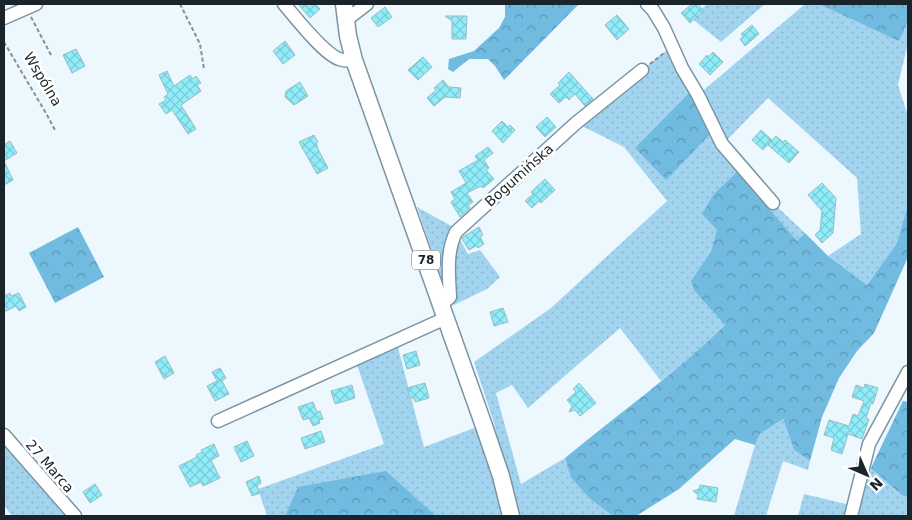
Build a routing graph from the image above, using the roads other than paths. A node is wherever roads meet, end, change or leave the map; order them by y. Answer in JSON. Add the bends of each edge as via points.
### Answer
{"nodes":[{"id":1,"x":284,"y":4,"type":"edge"},
{"id":2,"x":367,"y":4,"type":"edge"},
{"id":3,"x":647,"y":4,"type":"edge"},
{"id":4,"x":31,"y":6,"type":"edge"},
{"id":5,"x":345,"y":12,"type":"edge"},
{"id":6,"x":4,"y":18,"type":"edge"},
{"id":7,"x":354,"y":60,"type":"junction"},
{"id":8,"x":642,"y":70,"type":"road end"},
{"id":9,"x":773,"y":203,"type":"dead end"},
{"id":10,"x":444,"y":311,"type":"junction"},
{"id":11,"x":908,"y":372,"type":"edge"},
{"id":12,"x":218,"y":421,"type":"dead end"},
{"id":13,"x":4,"y":435,"type":"edge"},
{"id":14,"x":75,"y":516,"type":"edge"},
{"id":15,"x":511,"y":516,"type":"edge"},
{"id":16,"x":851,"y":516,"type":"edge"}],
"edges":[{"from":1,"to":7,"type":"street","via":[[338,59]]},
{"from":2,"to":5,"type":"street"},
{"from":3,"to":9,"type":"street","via":[[664,28],[722,144]]},
{"from":4,"to":6,"type":"street"},
{"from":5,"to":7,"type":"main road","number":"78"},
{"from":7,"to":10,"type":"main road","number":"78"},
{"from":8,"to":10,"type":"street","name":"Bogumińska","via":[[576,123],[456,232],[449,258],[450,297]]},
{"from":10,"to":12,"type":"street"},
{"from":10,"to":15,"type":"main road","number":"78"},
{"from":11,"to":16,"type":"street","via":[[869,444]]},
{"from":13,"to":14,"type":"street","name":"27 Marca"}]}
